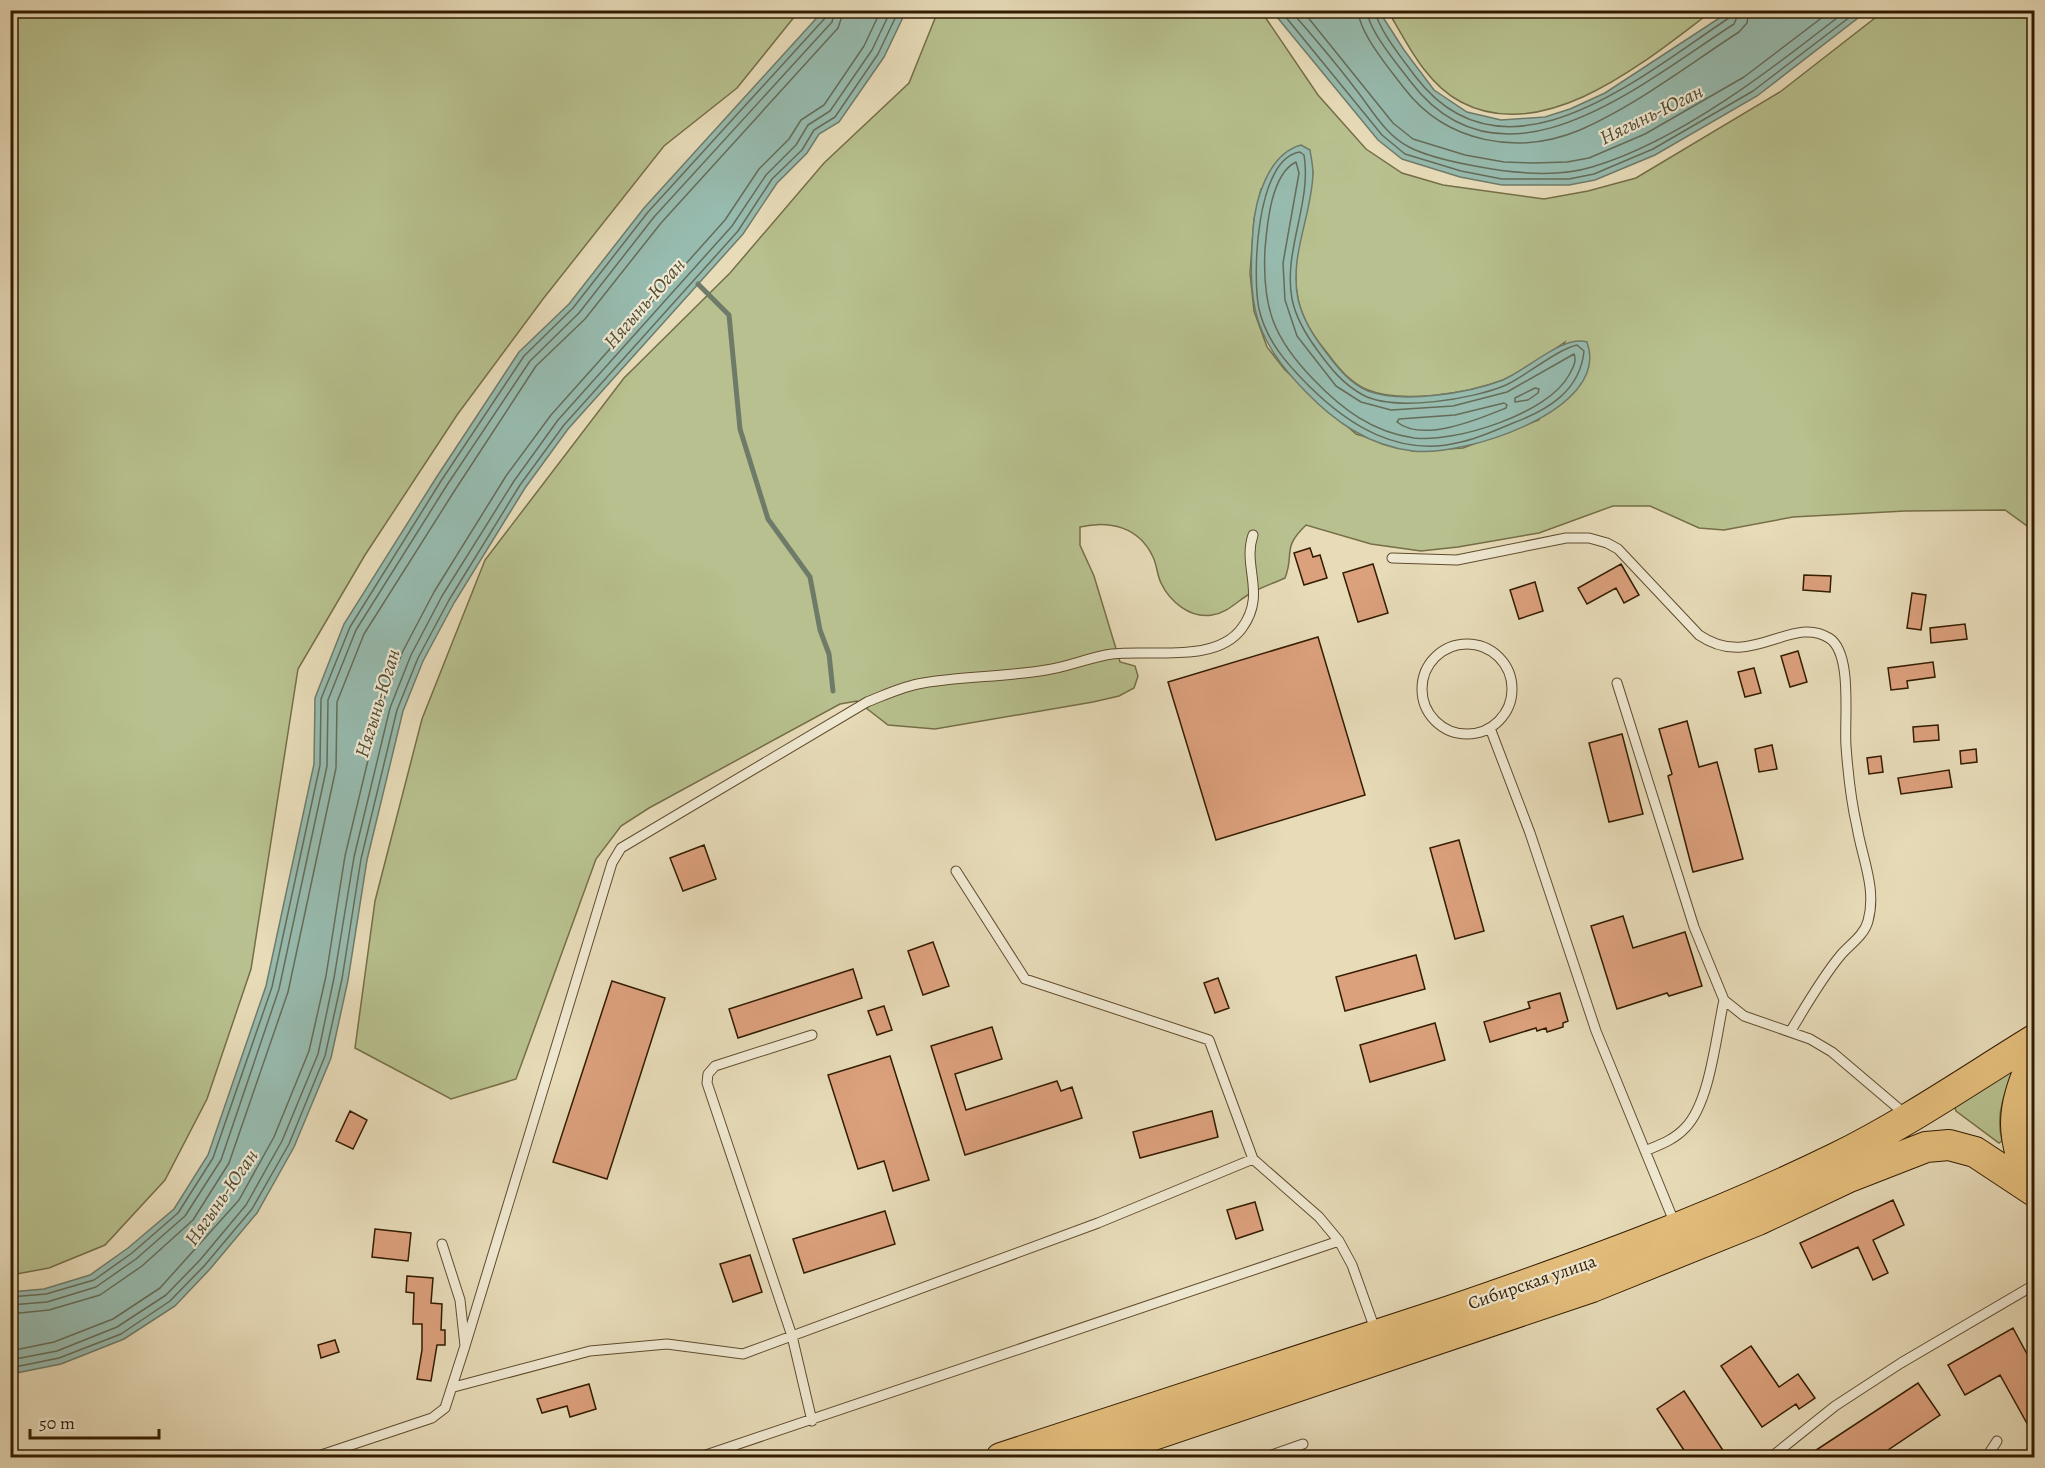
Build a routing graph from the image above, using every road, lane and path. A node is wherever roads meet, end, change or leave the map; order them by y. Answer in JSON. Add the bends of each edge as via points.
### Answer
{"nodes":[{"id":1,"x":1253,"y":536,"type":"dead end"},
{"id":2,"x":1392,"y":558,"type":"dead end"},
{"id":3,"x":1617,"y":683,"type":"dead end"},
{"id":4,"x":1490,"y":728,"type":"junction"},
{"id":5,"x":956,"y":871,"type":"dead end"},
{"id":6,"x":1724,"y":1000,"type":"junction"},
{"id":7,"x":1790,"y":1032,"type":"junction"},
{"id":8,"x":812,"y":1035,"type":"dead end"},
{"id":9,"x":2034,"y":1040,"type":"edge"},
{"id":10,"x":2034,"y":1059,"type":"edge"},
{"id":11,"x":1909,"y":1117,"type":"junction"},
{"id":12,"x":1645,"y":1151,"type":"junction"},
{"id":13,"x":1253,"y":1159,"type":"junction"},
{"id":14,"x":2034,"y":1190,"type":"edge"},
{"id":15,"x":1677,"y":1229,"type":"junction"},
{"id":16,"x":1339,"y":1241,"type":"junction"},
{"id":17,"x":442,"y":1244,"type":"dead end"},
{"id":18,"x":2034,"y":1285,"type":"edge"},
{"id":19,"x":1377,"y":1335,"type":"junction"},
{"id":20,"x":792,"y":1336,"type":"junction"},
{"id":21,"x":465,"y":1346,"type":"junction"},
{"id":22,"x":454,"y":1387,"type":"junction"},
{"id":23,"x":812,"y":1420,"type":"junction"},
{"id":24,"x":1997,"y":1442,"type":"dead end"},
{"id":25,"x":1303,"y":1444,"type":"dead end"},
{"id":26,"x":1149,"y":1447,"type":"edge"},
{"id":27,"x":1116,"y":1453,"type":"edge"},
{"id":28,"x":312,"y":1458,"type":"edge"},
{"id":29,"x":698,"y":1458,"type":"edge"},
{"id":30,"x":1001,"y":1458,"type":"edge"},
{"id":31,"x":1085,"y":1458,"type":"edge"},
{"id":32,"x":1263,"y":1458,"type":"edge"},
{"id":33,"x":1770,"y":1458,"type":"edge"},
{"id":34,"x":1986,"y":1458,"type":"edge"}],
"edges":[{"from":1,"to":21,"type":"lane","via":[[1252,610],[1236,636],[1220,645],[1174,653],[1110,654],[1045,670],[922,683],[896,690],[867,702],[621,848],[612,863]]},
{"from":2,"to":7,"type":"lane","via":[[1457,560],[1566,538],[1589,538],[1618,549],[1713,645],[1738,649],[1800,633],[1827,636],[1836,643],[1843,662],[1851,794],[1871,901],[1868,923],[1827,972]]},
{"from":3,"to":6,"type":"lane","via":[[1694,927]]},
{"from":4,"to":4,"type":"lane","via":[[1466,735],[1451,732],[1437,724],[1427,711],[1422,696],[1428,666],[1453,646],[1476,645],[1497,655],[1507,668],[1512,699],[1506,713]]},
{"from":4,"to":12,"type":"lane","via":[[1530,833],[1596,1031]]},
{"from":5,"to":13,"type":"lane","via":[[1025,979],[1209,1040]]},
{"from":6,"to":7,"type":"lane","via":[[1744,1016]]},
{"from":6,"to":12,"type":"lane","via":[[1705,1086],[1692,1120],[1676,1137]]},
{"from":7,"to":11,"type":"lane","via":[[1832,1052]]},
{"from":8,"to":20,"type":"lane","via":[[715,1066],[707,1083]]},
{"from":9,"to":11,"type":"main road","name":"Сибирская улица"},
{"from":10,"to":14,"type":"main road","via":[[2014,1119],[2019,1152]]},
{"from":11,"to":15,"type":"main road","name":"Сибирская улица","via":[[1838,1157]]},
{"from":12,"to":15,"type":"lane"},
{"from":13,"to":16,"type":"lane","via":[[1319,1217]]},
{"from":13,"to":20,"type":"lane","via":[[1098,1223]]},
{"from":14,"to":26,"type":"main road","name":"Сибирская улица","via":[[1975,1152],[1949,1145],[1926,1147],[1592,1287]]},
{"from":15,"to":19,"type":"main road","name":"Сибирская улица"},
{"from":16,"to":19,"type":"lane","via":[[1352,1265]]},
{"from":16,"to":23,"type":"lane"},
{"from":17,"to":21,"type":"lane","via":[[460,1300]]},
{"from":18,"to":33,"type":"lane","via":[[1835,1406]]},
{"from":19,"to":30,"type":"main road","name":"Сибирская улица"},
{"from":20,"to":22,"type":"lane","via":[[743,1354],[667,1344],[590,1350]]},
{"from":20,"to":23,"type":"lane"},
{"from":21,"to":22,"type":"lane"},
{"from":22,"to":28,"type":"lane","via":[[445,1408],[432,1418]]},
{"from":23,"to":29,"type":"lane"},
{"from":24,"to":34,"type":"lane"},
{"from":25,"to":32,"type":"lane"},
{"from":26,"to":27,"type":"main road","name":"Сибирская улица"},
{"from":27,"to":31,"type":"main road","name":"Сибирская улица"}]}
